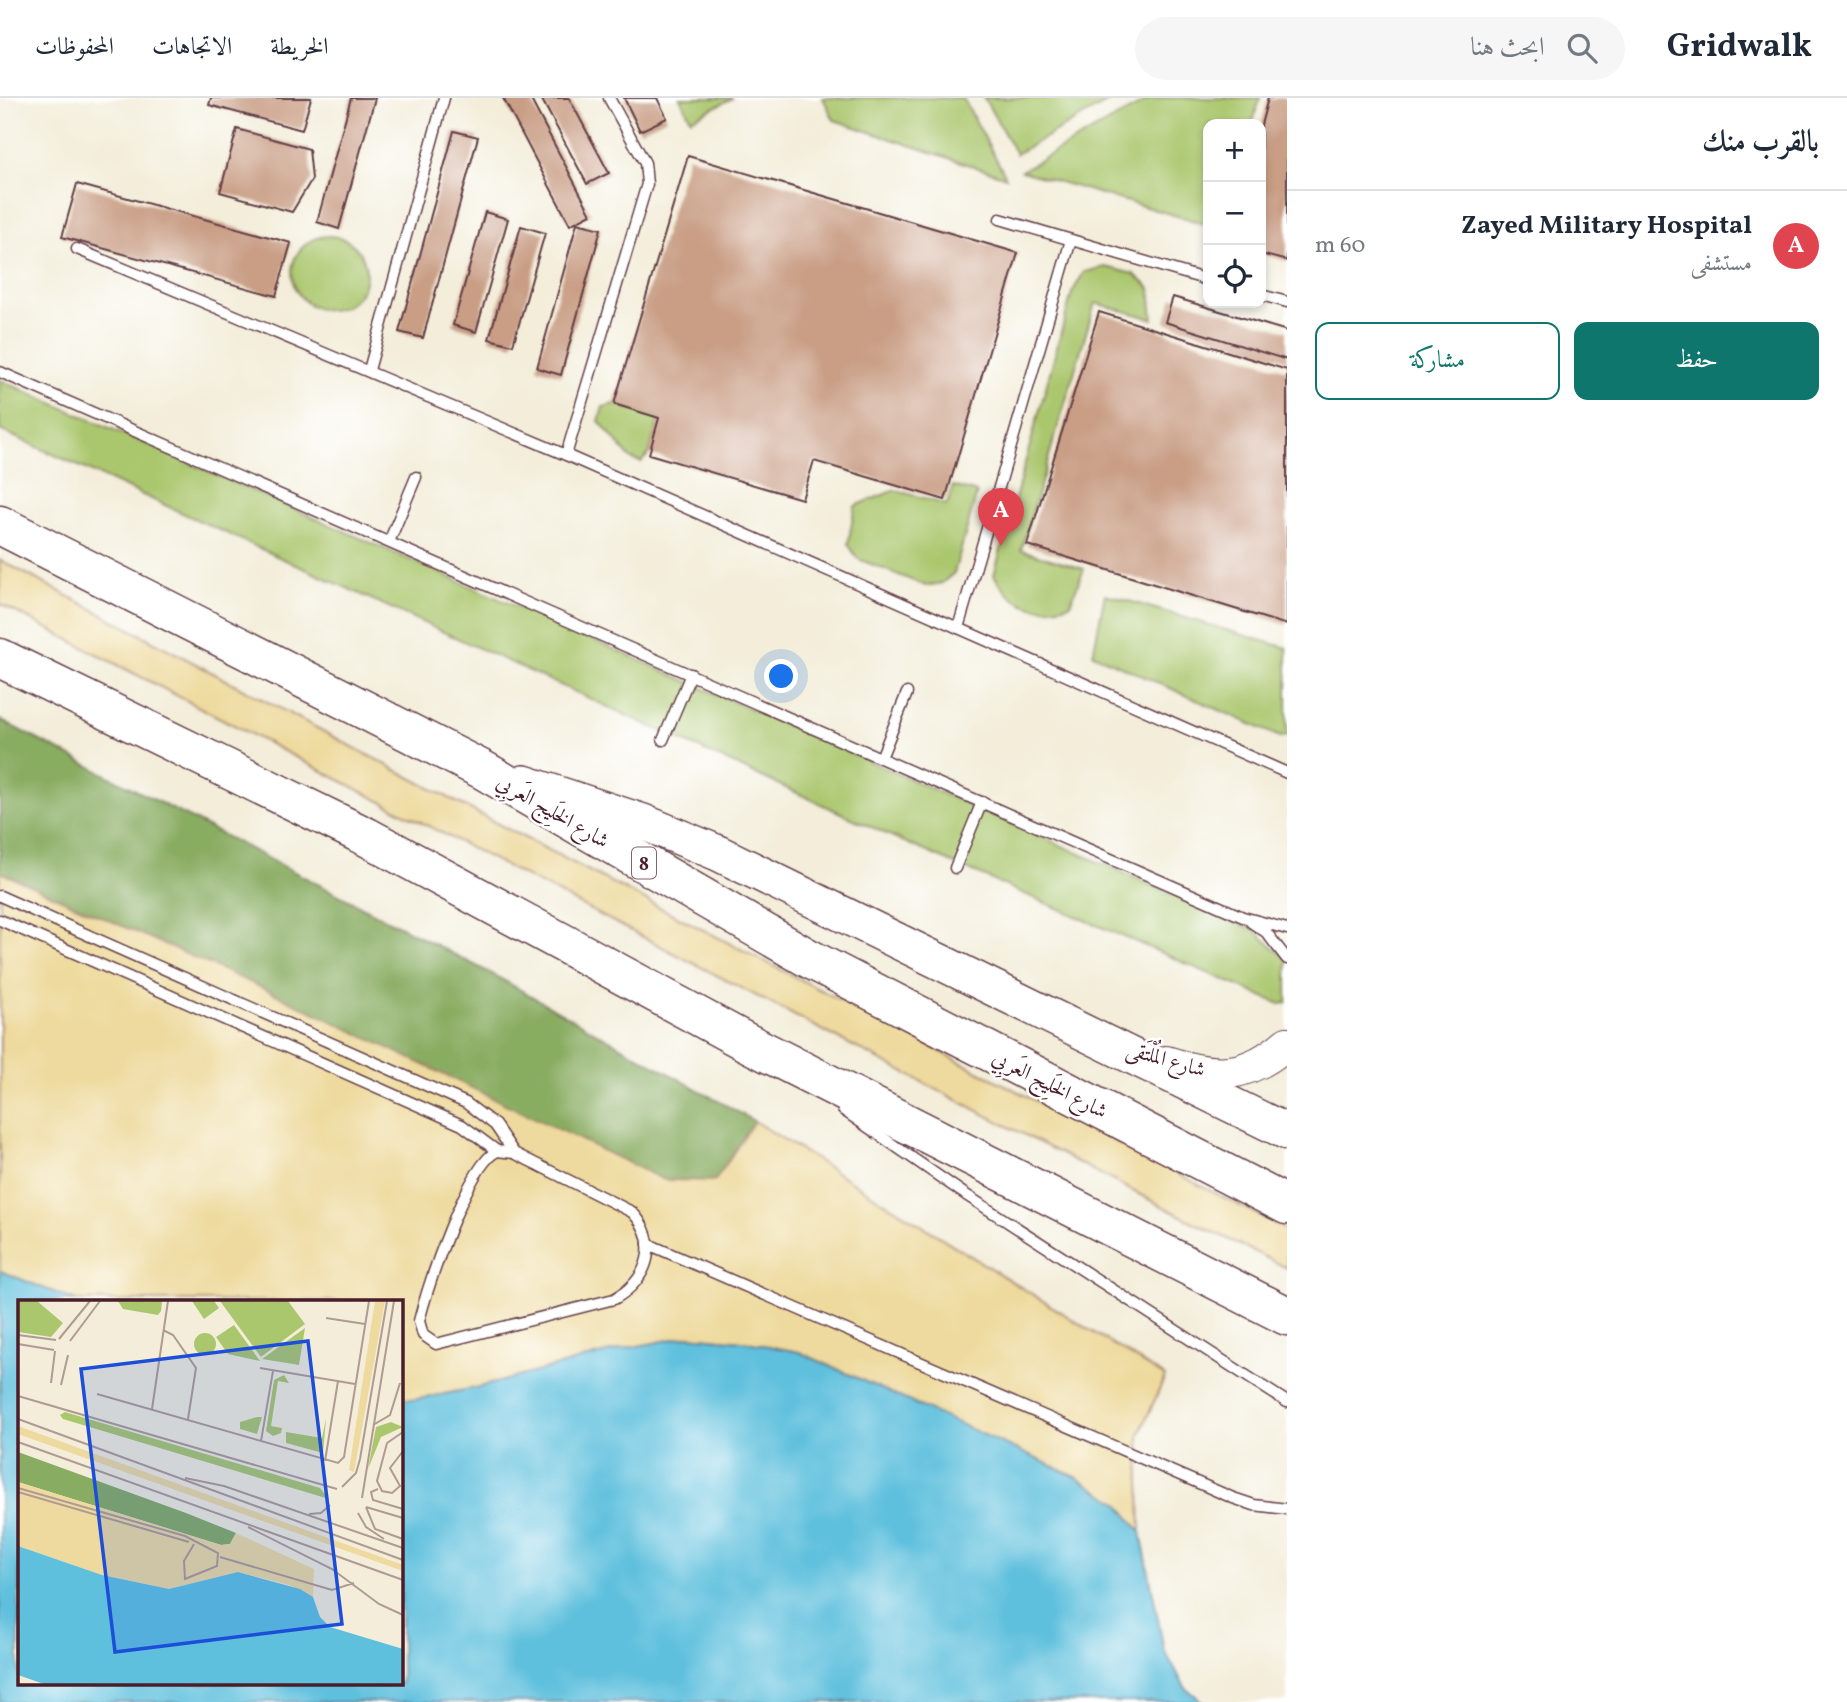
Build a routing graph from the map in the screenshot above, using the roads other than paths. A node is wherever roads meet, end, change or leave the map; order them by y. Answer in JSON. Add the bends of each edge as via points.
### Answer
{"nodes":[{"id":1,"x":444,"y":98,"type":"edge"},
{"id":2,"x":608,"y":98,"type":"edge"},
{"id":3,"x":1000,"y":219,"type":"dead end"},
{"id":4,"x":1071,"y":240,"type":"junction"},
{"id":5,"x":77,"y":248,"type":"dead end"},
{"id":6,"x":1203,"y":279,"type":"edge"},
{"id":7,"x":1266,"y":296,"type":"edge"},
{"id":8,"x":1287,"y":302,"type":"edge"},
{"id":9,"x":369,"y":370,"type":"junction"},
{"id":10,"x":0,"y":372,"type":"edge"},
{"id":11,"x":566,"y":455,"type":"junction"},
{"id":12,"x":416,"y":477,"type":"dead end"},
{"id":13,"x":0,"y":525,"type":"edge"},
{"id":14,"x":389,"y":542,"type":"junction"},
{"id":15,"x":958,"y":628,"type":"junction"},
{"id":16,"x":0,"y":658,"type":"edge"},
{"id":17,"x":691,"y":674,"type":"junction"},
{"id":18,"x":906,"y":692,"type":"dead end"},
{"id":19,"x":663,"y":740,"type":"dead end"},
{"id":20,"x":881,"y":758,"type":"junction"},
{"id":21,"x":483,"y":770,"type":"junction"},
{"id":22,"x":1287,"y":772,"type":"edge"},
{"id":23,"x":982,"y":802,"type":"junction"},
{"id":24,"x":955,"y":868,"type":"dead end"},
{"id":25,"x":0,"y":896,"type":"edge"},
{"id":26,"x":1243,"y":916,"type":"junction"},
{"id":27,"x":0,"y":920,"type":"edge"},
{"id":28,"x":1287,"y":929,"type":"edge"},
{"id":29,"x":1287,"y":959,"type":"edge"},
{"id":30,"x":1081,"y":1032,"type":"junction"},
{"id":31,"x":746,"y":1042,"type":"junction"},
{"id":32,"x":1287,"y":1043,"type":"edge"},
{"id":33,"x":823,"y":1096,"type":"dead end"},
{"id":34,"x":834,"y":1104,"type":"dead end"},
{"id":35,"x":1287,"y":1132,"type":"edge"},
{"id":36,"x":497,"y":1151,"type":"junction"},
{"id":37,"x":514,"y":1153,"type":"junction"},
{"id":38,"x":1287,"y":1205,"type":"edge"},
{"id":39,"x":648,"y":1244,"type":"junction"},
{"id":40,"x":1287,"y":1316,"type":"edge"},
{"id":41,"x":1287,"y":1402,"type":"edge"},
{"id":42,"x":1287,"y":1509,"type":"edge"}],
"edges":[{"from":1,"to":9,"type":"lane"},
{"from":2,"to":11,"type":"lane","via":[[645,163],[647,184]]},
{"from":3,"to":4,"type":"lane"},
{"from":4,"to":6,"type":"lane"},
{"from":4,"to":15,"type":"lane"},
{"from":5,"to":9,"type":"lane"},
{"from":7,"to":8,"type":"lane"},
{"from":9,"to":11,"type":"lane"},
{"from":10,"to":14,"type":"lane"},
{"from":11,"to":15,"type":"lane"},
{"from":12,"to":14,"type":"lane"},
{"from":13,"to":21,"type":"highway","name":"شارع الخَلِيج العَربِي","number":"8"},
{"from":14,"to":17,"type":"lane"},
{"from":15,"to":22,"type":"lane"},
{"from":16,"to":31,"type":"highway","via":[[368,837]]},
{"from":17,"to":19,"type":"lane"},
{"from":17,"to":20,"type":"lane"},
{"from":18,"to":20,"type":"lane"},
{"from":20,"to":23,"type":"lane"},
{"from":21,"to":30,"type":"main road","via":[[643,822],[718,853]]},
{"from":21,"to":38,"type":"highway","name":"شارع الخَلِيج العَربِي","number":"8","via":[[808,958]]},
{"from":23,"to":24,"type":"lane"},
{"from":23,"to":26,"type":"lane"},
{"from":25,"to":37,"type":"lane","via":[[466,1103],[495,1125]]},
{"from":26,"to":28,"type":"lane"},
{"from":26,"to":29,"type":"lane","via":[[1266,932]]},
{"from":27,"to":36,"type":"lane","via":[[462,1125]]},
{"from":30,"to":32,"type":"street","name":"شارع المُلْتَقى","via":[[1204,1073],[1242,1071]]},
{"from":30,"to":35,"type":"main road"},
{"from":31,"to":33,"type":"lane"},
{"from":31,"to":40,"type":"highway"},
{"from":34,"to":41,"type":"lane"},
{"from":36,"to":37,"type":"lane"},
{"from":36,"to":39,"type":"lane","via":[[484,1160],[439,1254],[419,1321],[429,1340],[445,1344],[614,1298],[640,1276]]},
{"from":37,"to":39,"type":"lane","via":[[632,1212],[643,1223]]},
{"from":39,"to":42,"type":"lane","via":[[1233,1498]]}]}
